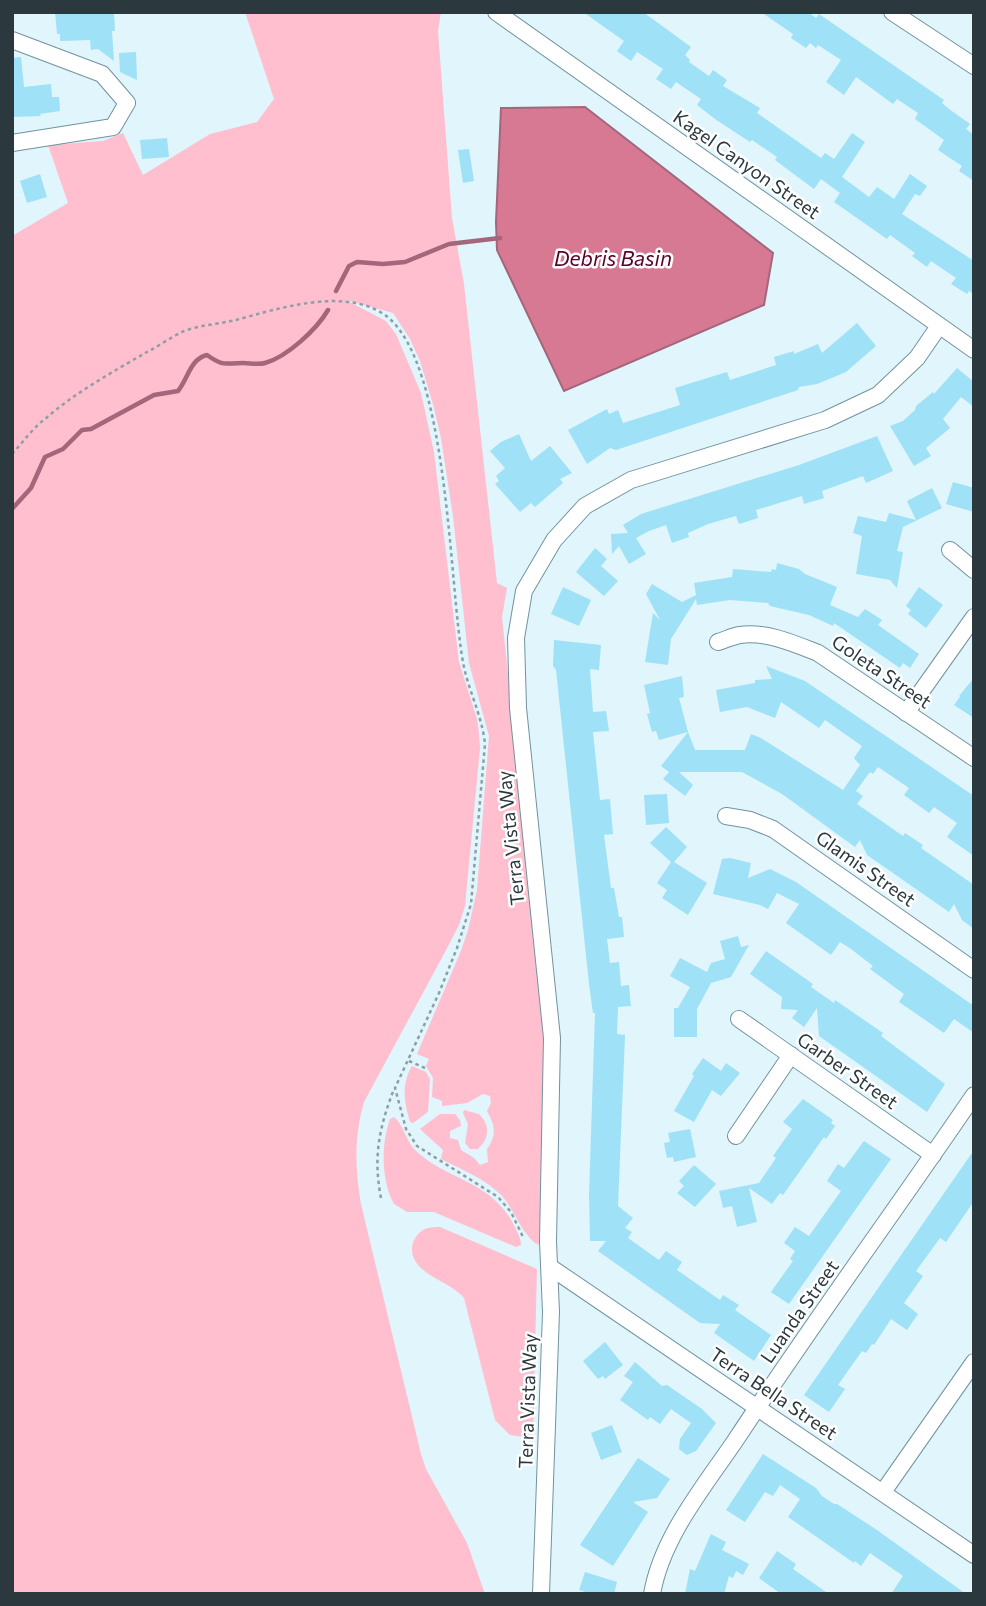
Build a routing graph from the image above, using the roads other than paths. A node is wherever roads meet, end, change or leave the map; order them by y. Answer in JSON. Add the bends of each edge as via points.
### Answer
{"nodes":[{"id":1,"x":496,"y":12,"type":"edge"},
{"id":2,"x":892,"y":12,"type":"edge"},
{"id":3,"x":12,"y":40,"type":"edge"},
{"id":4,"x":974,"y":66,"type":"edge"},
{"id":5,"x":12,"y":142,"type":"edge"},
{"id":6,"x":939,"y":326,"type":"junction"},
{"id":7,"x":974,"y":350,"type":"edge"},
{"id":8,"x":950,"y":550,"type":"dead end"},
{"id":9,"x":974,"y":570,"type":"edge"},
{"id":10,"x":974,"y":617,"type":"edge"},
{"id":11,"x":718,"y":642,"type":"dead end"},
{"id":12,"x":906,"y":713,"type":"junction"},
{"id":13,"x":974,"y":758,"type":"edge"},
{"id":14,"x":726,"y":816,"type":"dead end"},
{"id":15,"x":974,"y":970,"type":"edge"},
{"id":16,"x":739,"y":1019,"type":"dead end"},
{"id":17,"x":791,"y":1055,"type":"junction"},
{"id":18,"x":974,"y":1095,"type":"edge"},
{"id":19,"x":736,"y":1136,"type":"dead end"},
{"id":20,"x":933,"y":1155,"type":"junction"},
{"id":21,"x":550,"y":1267,"type":"junction"},
{"id":22,"x":974,"y":1362,"type":"edge"},
{"id":23,"x":756,"y":1408,"type":"junction"},
{"id":24,"x":883,"y":1492,"type":"junction"},
{"id":25,"x":974,"y":1555,"type":"edge"},
{"id":26,"x":541,"y":1594,"type":"edge"},
{"id":27,"x":652,"y":1594,"type":"edge"}],
"edges":[{"from":1,"to":6,"type":"street","name":"Kagel Canyon Street"},
{"from":2,"to":4,"type":"street"},
{"from":3,"to":5,"type":"street","via":[[102,75],[127,103],[113,127]]},
{"from":6,"to":7,"type":"street","name":"Kagel Canyon Street"},
{"from":6,"to":21,"type":"street","name":"Terra Vista Way","via":[[917,358],[878,395],[825,420],[631,481],[585,506],[554,540],[524,591],[516,638],[518,708],[552,1038]]},
{"from":8,"to":9,"type":"street"},
{"from":10,"to":12,"type":"street"},
{"from":11,"to":12,"type":"street","name":"Goleta Street","via":[[758,635],[790,642],[818,653]]},
{"from":12,"to":13,"type":"street","name":"Goleta Street"},
{"from":14,"to":15,"type":"street","name":"Glamis Street","via":[[773,829]]},
{"from":16,"to":17,"type":"street","name":"Garber Street"},
{"from":17,"to":19,"type":"street"},
{"from":17,"to":20,"type":"street","name":"Garber Street"},
{"from":18,"to":20,"type":"street","name":"Luanda Street"},
{"from":20,"to":23,"type":"street","name":"Luanda Street"},
{"from":21,"to":23,"type":"street","name":"Terra Bella Street"},
{"from":21,"to":26,"type":"street","name":"Terra Vista Way"},
{"from":22,"to":24,"type":"street"},
{"from":23,"to":24,"type":"street","name":"Terra Bella Street"},
{"from":23,"to":27,"type":"street","name":"Luanda Street","via":[[673,1535],[655,1573]]},
{"from":24,"to":25,"type":"street","name":"Terra Bella Street"}]}
